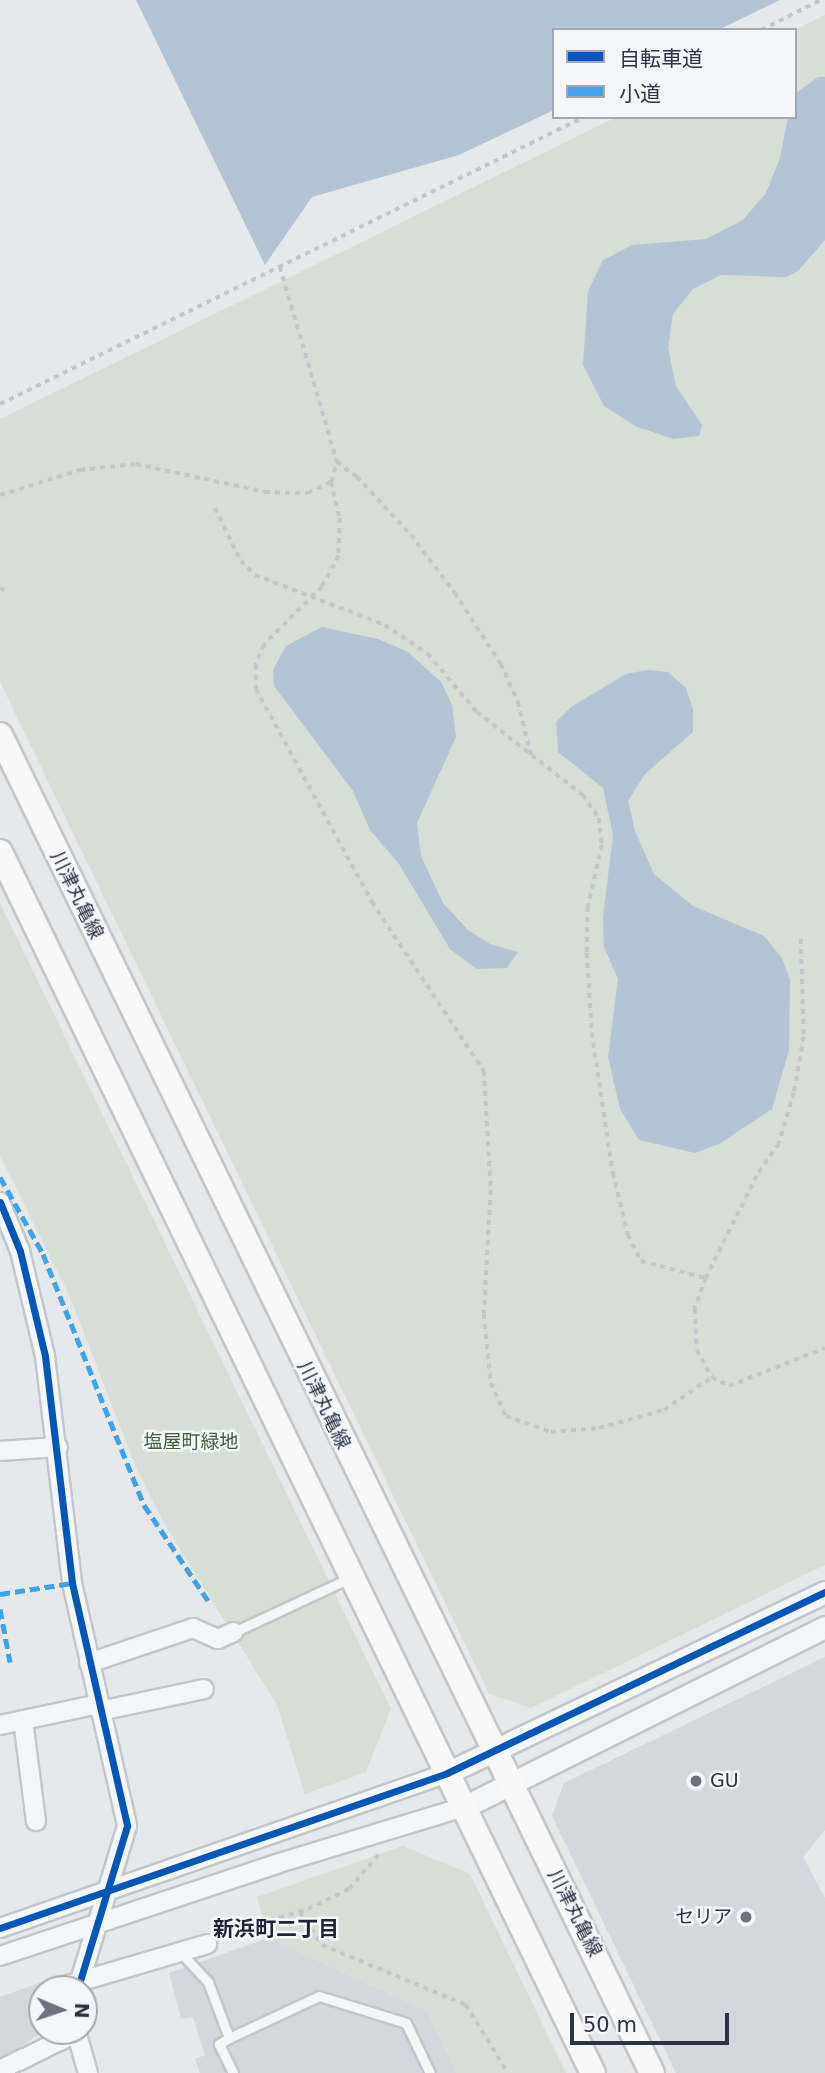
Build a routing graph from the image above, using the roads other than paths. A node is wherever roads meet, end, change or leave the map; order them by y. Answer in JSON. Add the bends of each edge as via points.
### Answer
{"nodes":[{"id":1,"x":0,"y":735,"type":"edge"},
{"id":2,"x":0,"y":852,"type":"edge"},
{"id":3,"x":0,"y":1202,"type":"edge"},
{"id":4,"x":58,"y":1447,"type":"junction"},
{"id":5,"x":0,"y":1451,"type":"edge"},
{"id":6,"x":352,"y":1577,"type":"junction"},
{"id":7,"x":825,"y":1592,"type":"edge"},
{"id":8,"x":825,"y":1627,"type":"edge"},
{"id":9,"x":234,"y":1632,"type":"joint"},
{"id":10,"x":89,"y":1663,"type":"junction"},
{"id":11,"x":204,"y":1689,"type":"dead end"},
{"id":12,"x":99,"y":1708,"type":"junction"},
{"id":13,"x":23,"y":1720,"type":"junction"},
{"id":14,"x":0,"y":1725,"type":"edge"},
{"id":15,"x":493,"y":1754,"type":"junction"},
{"id":16,"x":447,"y":1773,"type":"junction"},
{"id":17,"x":510,"y":1784,"type":"junction"},
{"id":18,"x":464,"y":1807,"type":"junction"},
{"id":19,"x":36,"y":1821,"type":"dead end"},
{"id":20,"x":110,"y":1890,"type":"junction"},
{"id":21,"x":100,"y":1921,"type":"junction"},
{"id":22,"x":0,"y":1928,"type":"edge"},
{"id":23,"x":207,"y":1944,"type":"dead end"},
{"id":24,"x":179,"y":1952,"type":"junction"},
{"id":25,"x":0,"y":1955,"type":"edge"},
{"id":26,"x":78,"y":1975,"type":"edge"},
{"id":27,"x":98,"y":1977,"type":"edge"},
{"id":28,"x":229,"y":2038,"type":"junction"},
{"id":29,"x":50,"y":2045,"type":"edge"},
{"id":30,"x":80,"y":2045,"type":"edge"},
{"id":31,"x":0,"y":2070,"type":"edge"},
{"id":32,"x":88,"y":2073,"type":"edge"},
{"id":33,"x":233,"y":2073,"type":"edge"},
{"id":34,"x":430,"y":2073,"type":"edge"},
{"id":35,"x":593,"y":2073,"type":"edge"},
{"id":36,"x":652,"y":2073,"type":"edge"}],
"edges":[{"from":1,"to":15,"type":"main road","name":"川津丸亀線"},
{"from":2,"to":6,"type":"main road"},
{"from":3,"to":4,"type":"street","via":[[20,1251],[45,1356]]},
{"from":4,"to":5,"type":"street"},
{"from":4,"to":10,"type":"street","via":[[72,1583]]},
{"from":6,"to":9,"type":"lane"},
{"from":6,"to":16,"type":"main road"},
{"from":7,"to":15,"type":"street"},
{"from":8,"to":17,"type":"street"},
{"from":9,"to":10,"type":"street","via":[[218,1639],[193,1628]]},
{"from":10,"to":12,"type":"street"},
{"from":11,"to":12,"type":"street"},
{"from":12,"to":13,"type":"street"},
{"from":12,"to":20,"type":"street","via":[[127,1826]]},
{"from":13,"to":14,"type":"street"},
{"from":13,"to":19,"type":"street"},
{"from":15,"to":16,"type":"street"},
{"from":15,"to":17,"type":"main road","name":"川津丸亀線"},
{"from":16,"to":18,"type":"main road"},
{"from":16,"to":20,"type":"street"},
{"from":17,"to":18,"type":"street"},
{"from":17,"to":36,"type":"main road","name":"川津丸亀線"},
{"from":18,"to":21,"type":"street"},
{"from":18,"to":35,"type":"main road"},
{"from":20,"to":21,"type":"street"},
{"from":20,"to":22,"type":"street"},
{"from":21,"to":25,"type":"street"},
{"from":21,"to":26,"type":"street"},
{"from":23,"to":24,"type":"street"},
{"from":24,"to":27,"type":"street"},
{"from":24,"to":28,"type":"lane","via":[[193,1961],[208,1982]]},
{"from":28,"to":33,"type":"lane","via":[[219,2044]]},
{"from":28,"to":34,"type":"lane","via":[[319,1996],[406,2023]]},
{"from":29,"to":31,"type":"street"},
{"from":30,"to":32,"type":"street"}]}
